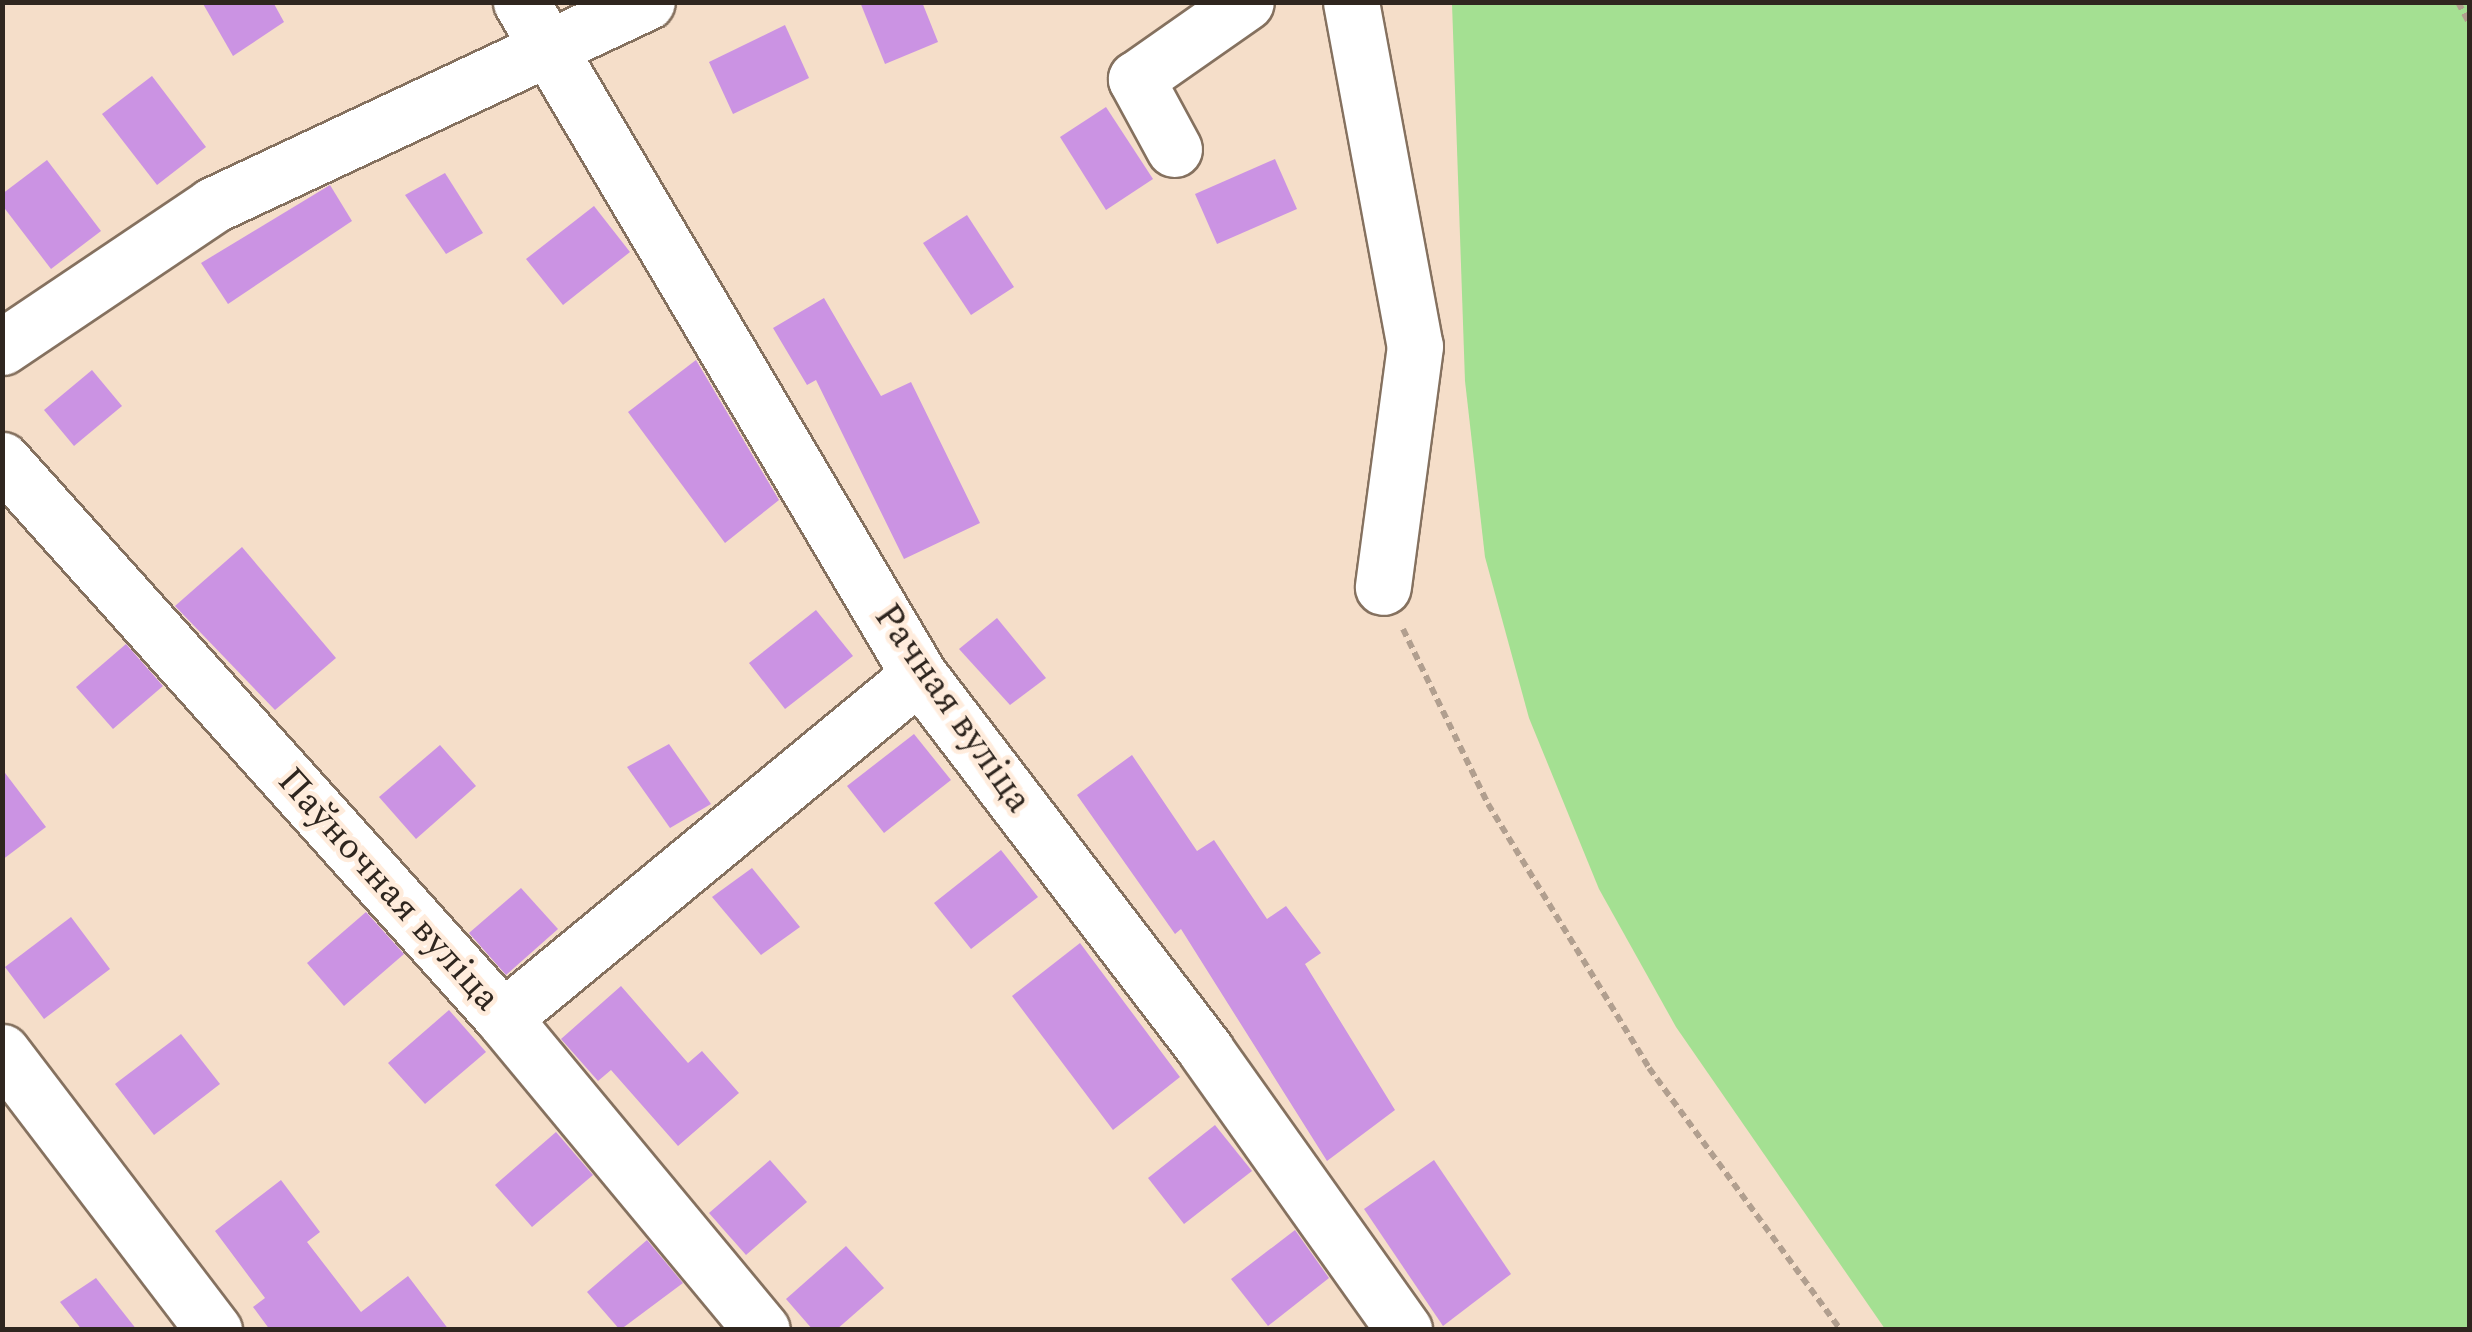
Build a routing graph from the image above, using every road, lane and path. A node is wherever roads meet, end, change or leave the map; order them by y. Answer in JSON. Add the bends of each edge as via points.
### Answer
{"nodes":[{"id":1,"x":647,"y":2,"type":"edge"},
{"id":2,"x":1246,"y":2,"type":"edge"},
{"id":3,"x":1351,"y":2,"type":"edge"},
{"id":4,"x":2458,"y":2,"type":"edge"},
{"id":5,"x":535,"y":25,"type":"edge"},
{"id":6,"x":2470,"y":26,"type":"edge"},
{"id":7,"x":1174,"y":148,"type":"dead end"},
{"id":8,"x":2,"y":347,"type":"edge"},
{"id":9,"x":2,"y":460,"type":"edge"},
{"id":10,"x":1383,"y":587,"type":"joint"},
{"id":11,"x":918,"y":675,"type":"junction"},
{"id":12,"x":504,"y":1018,"type":"junction"},
{"id":13,"x":2,"y":1052,"type":"edge"},
{"id":14,"x":192,"y":1322,"type":"edge"},
{"id":15,"x":762,"y":1330,"type":"edge"},
{"id":16,"x":1404,"y":1330,"type":"edge"},
{"id":17,"x":1840,"y":1330,"type":"edge"}],
"edges":[{"from":1,"to":5,"type":"street"},
{"from":2,"to":7,"type":"street","via":[[1136,79]]},
{"from":3,"to":10,"type":"street","via":[[1415,346]]},
{"from":4,"to":6,"type":"path"},
{"from":5,"to":8,"type":"street","via":[[213,204]]},
{"from":5,"to":11,"type":"street","name":"Рачная вуліца"},
{"from":9,"to":12,"type":"street","name":"Паўночная вуліца"},
{"from":10,"to":17,"type":"path","via":[[1488,804],[1649,1068]]},
{"from":11,"to":12,"type":"street"},
{"from":11,"to":16,"type":"street","name":"Рачная вуліца","via":[[1206,1051]]},
{"from":12,"to":15,"type":"street","name":"Паўночная вуліца"},
{"from":13,"to":14,"type":"street"}]}
